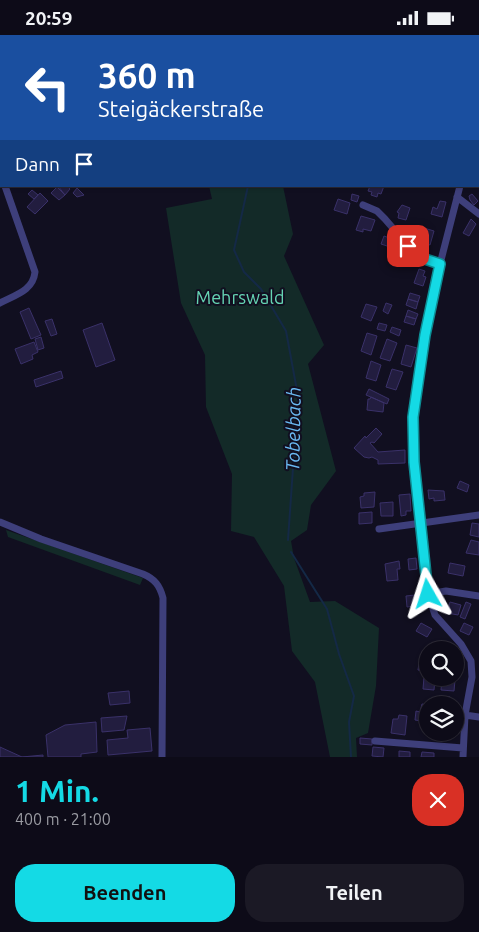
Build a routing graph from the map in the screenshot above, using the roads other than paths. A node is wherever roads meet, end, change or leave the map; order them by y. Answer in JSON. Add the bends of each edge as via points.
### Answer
{"nodes":[{"id":1,"x":5,"y":187,"type":"edge"},
{"id":2,"x":460,"y":187,"type":"edge"},
{"id":3,"x":458,"y":197,"type":"junction"},
{"id":4,"x":364,"y":205,"type":"dead end"},
{"id":5,"x":479,"y":214,"type":"edge"},
{"id":6,"x":440,"y":264,"type":"junction"},
{"id":7,"x":0,"y":303,"type":"edge"},
{"id":8,"x":479,"y":515,"type":"edge"},
{"id":9,"x":0,"y":522,"type":"edge"},
{"id":10,"x":420,"y":522,"type":"junction"},
{"id":11,"x":378,"y":529,"type":"dead end"},
{"id":12,"x":428,"y":594,"type":"junction"},
{"id":13,"x":479,"y":597,"type":"edge"},
{"id":14,"x":465,"y":715,"type":"junction"},
{"id":15,"x":479,"y":717,"type":"edge"},
{"id":16,"x":375,"y":741,"type":"dead end"},
{"id":17,"x":463,"y":748,"type":"junction"},
{"id":18,"x":162,"y":757,"type":"edge"},
{"id":19,"x":463,"y":757,"type":"edge"}],
"edges":[{"from":1,"to":7,"type":"street","via":[[35,272],[27,289]]},
{"from":2,"to":3,"type":"street"},
{"from":3,"to":5,"type":"street"},
{"from":3,"to":6,"type":"street"},
{"from":4,"to":6,"type":"street","via":[[385,219],[416,255]]},
{"from":6,"to":10,"type":"street","via":[[413,417]]},
{"from":8,"to":10,"type":"street"},
{"from":9,"to":18,"type":"street","via":[[143,573],[159,586],[163,599]]},
{"from":10,"to":11,"type":"street"},
{"from":10,"to":12,"type":"street"},
{"from":12,"to":13,"type":"street","via":[[446,591]]},
{"from":12,"to":14,"type":"street","via":[[435,615],[461,644],[471,661],[472,677]]},
{"from":14,"to":15,"type":"street"},
{"from":14,"to":17,"type":"street"},
{"from":16,"to":17,"type":"street"},
{"from":17,"to":19,"type":"street"}]}
